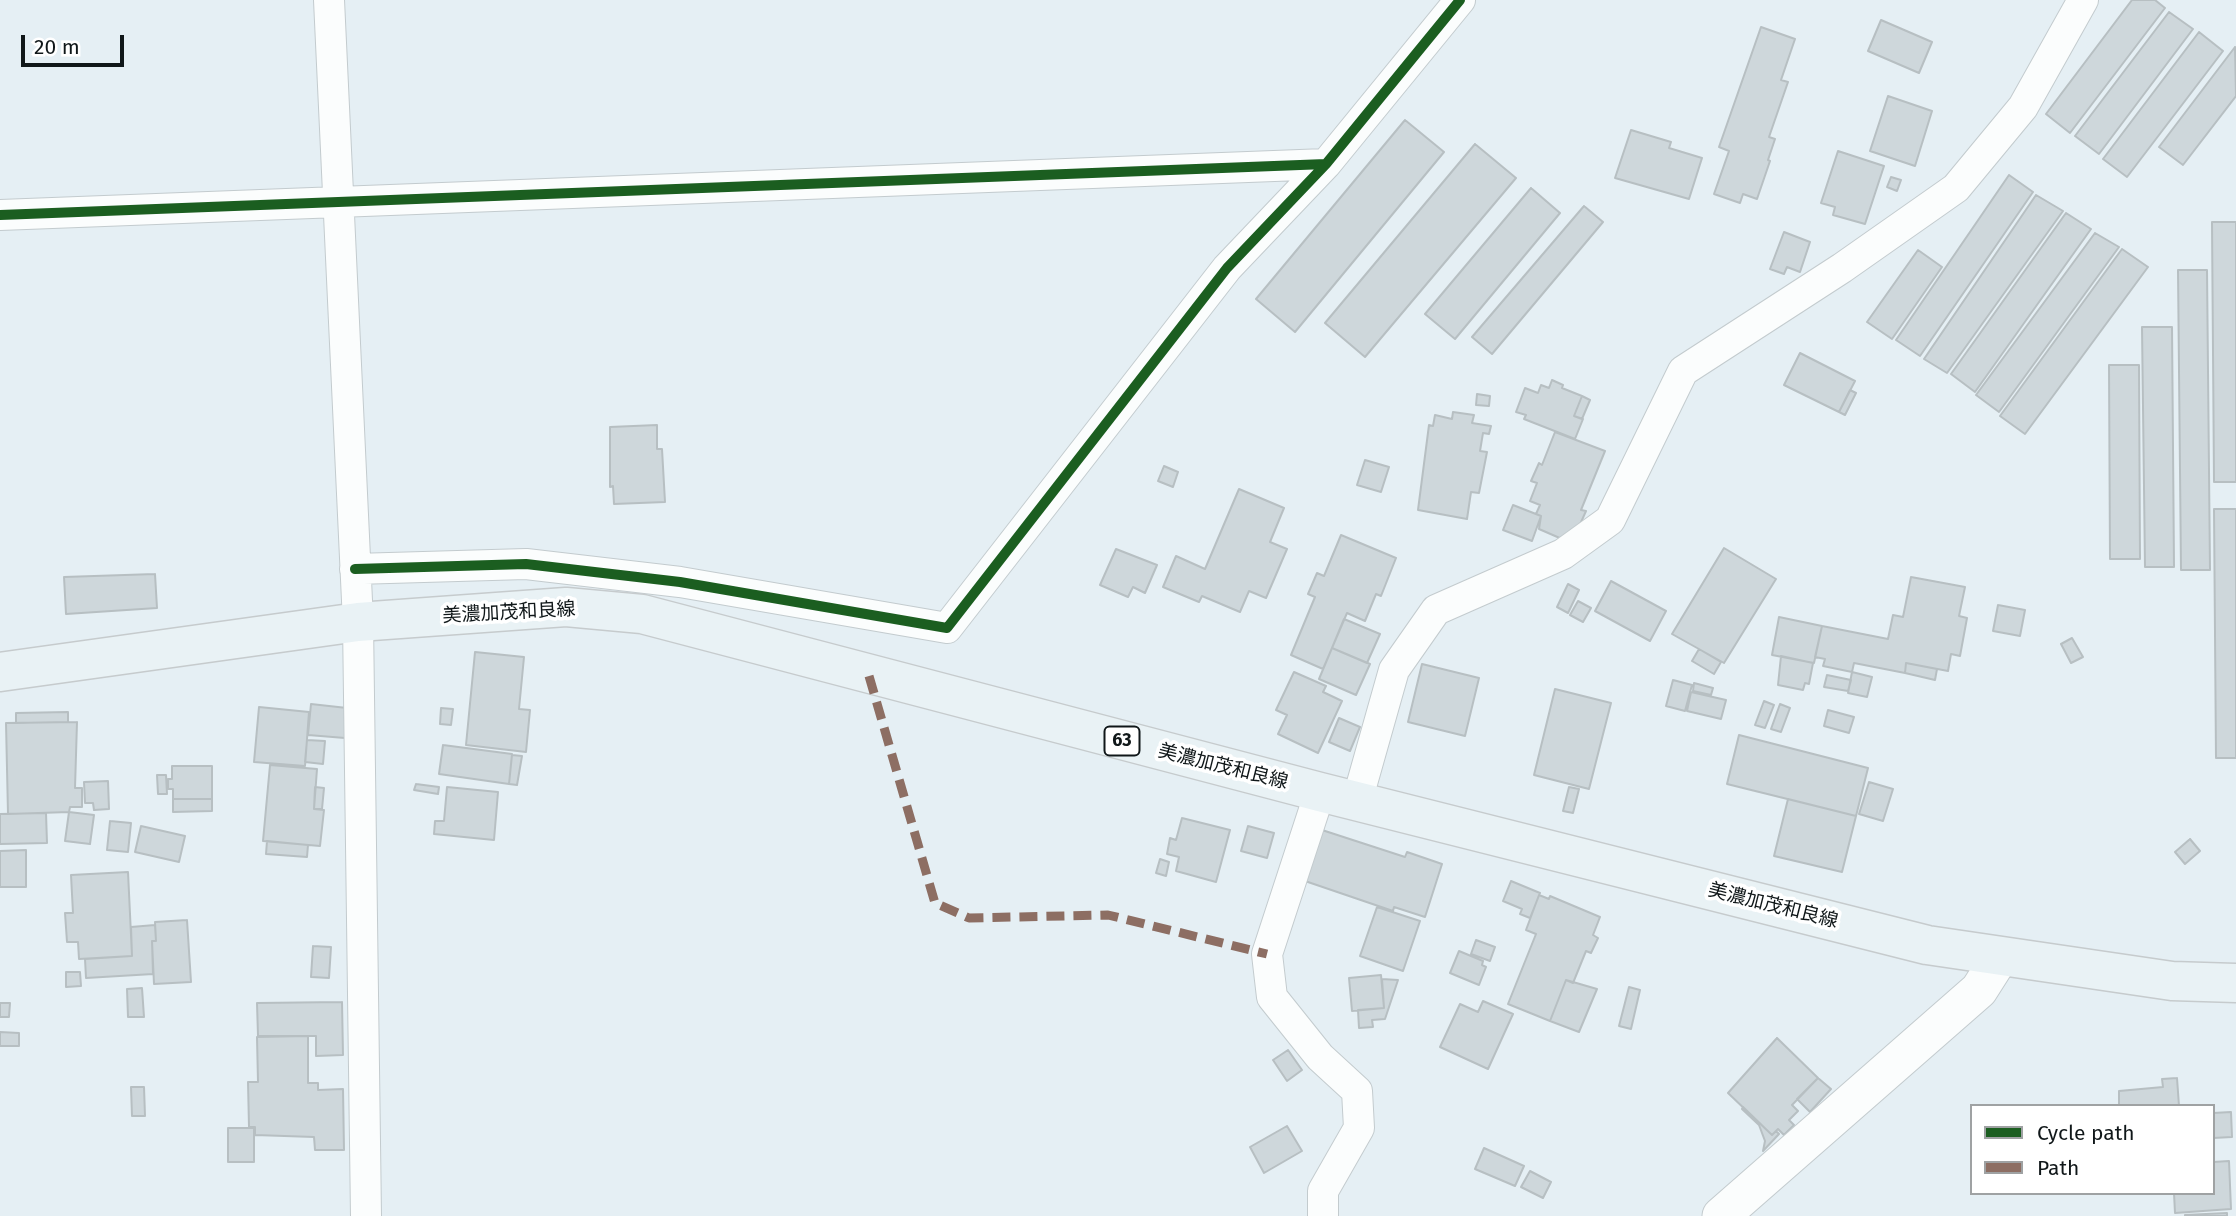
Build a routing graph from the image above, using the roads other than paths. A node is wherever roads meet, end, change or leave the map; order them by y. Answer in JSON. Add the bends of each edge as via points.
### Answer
{"nodes":[{"id":1,"x":329,"y":0,"type":"edge"},
{"id":2,"x":1460,"y":0,"type":"edge"},
{"id":3,"x":2083,"y":0,"type":"edge"},
{"id":4,"x":1326,"y":164,"type":"junction"},
{"id":5,"x":338,"y":201,"type":"junction"},
{"id":6,"x":0,"y":215,"type":"edge"},
{"id":7,"x":355,"y":569,"type":"junction"},
{"id":8,"x":358,"y":622,"type":"junction"},
{"id":9,"x":0,"y":672,"type":"edge"},
{"id":10,"x":1320,"y":792,"type":"junction"},
{"id":11,"x":1357,"y":802,"type":"junction"},
{"id":12,"x":2000,"y":957,"type":"junction"},
{"id":13,"x":2236,"y":983,"type":"edge"},
{"id":14,"x":366,"y":1216,"type":"edge"},
{"id":15,"x":1323,"y":1216,"type":"edge"},
{"id":16,"x":1721,"y":1216,"type":"edge"}],
"edges":[{"from":1,"to":5,"type":"street"},
{"from":2,"to":4,"type":"street"},
{"from":3,"to":11,"type":"street","via":[[2023,107],[1956,188],[1683,371],[1610,520],[1563,554],[1436,610],[1394,670]]},
{"from":4,"to":5,"type":"street"},
{"from":4,"to":7,"type":"street","via":[[1227,268],[947,628],[680,582],[526,564]]},
{"from":5,"to":6,"type":"street"},
{"from":5,"to":7,"type":"street"},
{"from":7,"to":8,"type":"street"},
{"from":8,"to":9,"type":"main road","name":"美濃加茂和良線","number":"63"},
{"from":8,"to":10,"type":"main road","name":"美濃加茂和良線","number":"63","via":[[566,607],[642,614]]},
{"from":8,"to":14,"type":"street"},
{"from":10,"to":11,"type":"main road","name":"美濃加茂和良線","number":"63"},
{"from":10,"to":15,"type":"street","via":[[1267,954],[1272,997],[1321,1057],[1357,1091],[1359,1128],[1324,1191]]},
{"from":11,"to":12,"type":"main road","name":"美濃加茂和良線","number":"63","via":[[1927,945]]},
{"from":12,"to":13,"type":"main road","name":"美濃加茂和良線","number":"63","via":[[2172,981]]},
{"from":12,"to":16,"type":"street","via":[[1979,990]]}]}
